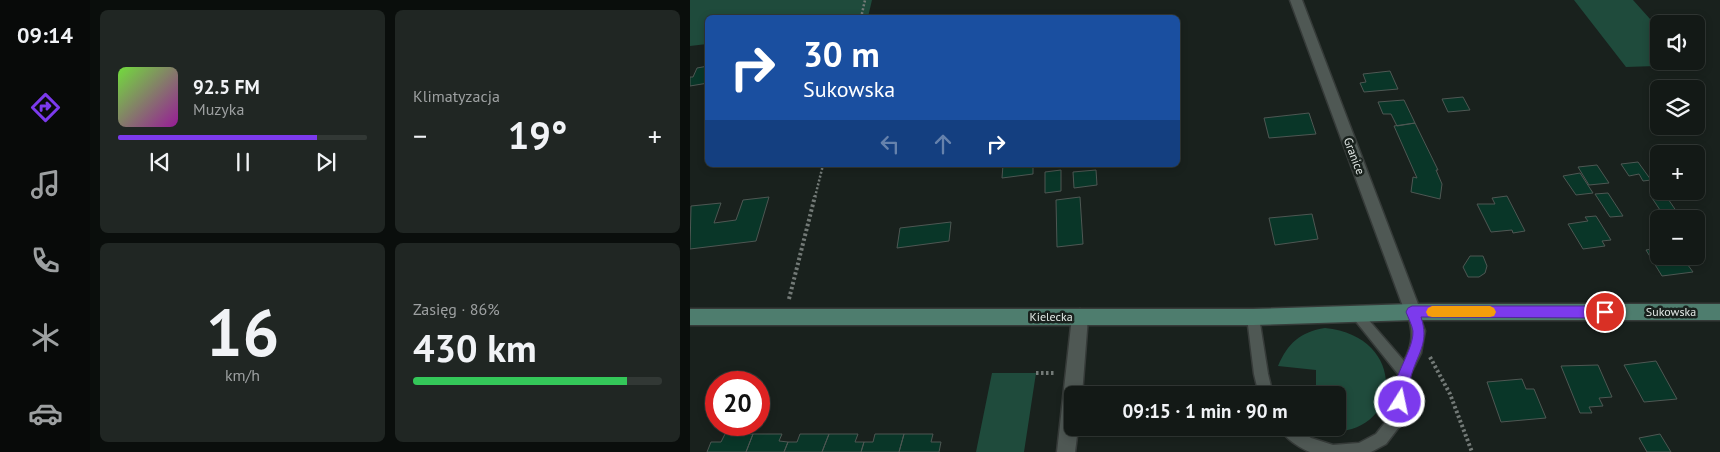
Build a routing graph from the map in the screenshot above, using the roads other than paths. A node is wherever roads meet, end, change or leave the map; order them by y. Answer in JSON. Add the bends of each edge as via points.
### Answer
{"nodes":[{"id":1,"x":1296,"y":0,"type":"edge"},
{"id":2,"x":1412,"y":312,"type":"junction"},
{"id":3,"x":1720,"y":312,"type":"edge"},
{"id":4,"x":1356,"y":314,"type":"junction"},
{"id":5,"x":690,"y":316,"type":"edge"},
{"id":6,"x":1080,"y":317,"type":"junction"},
{"id":7,"x":1253,"y":317,"type":"junction"},
{"id":8,"x":1405,"y":372,"type":"junction"},
{"id":9,"x":1074,"y":386,"type":"edge"},
{"id":10,"x":1263,"y":386,"type":"edge"},
{"id":11,"x":1068,"y":436,"type":"edge"},
{"id":12,"x":1297,"y":436,"type":"edge"},
{"id":13,"x":1066,"y":452,"type":"edge"},
{"id":14,"x":1333,"y":452,"type":"edge"}],
"edges":[{"from":1,"to":2,"type":"street","name":"Granice"},
{"from":2,"to":3,"type":"street","name":"Sukowska"},
{"from":2,"to":4,"type":"street","name":"Kielecka"},
{"from":2,"to":8,"type":"lane","via":[[1419,331],[1415,353]]},
{"from":4,"to":7,"type":"street","name":"Kielecka"},
{"from":4,"to":8,"type":"lane"},
{"from":5,"to":6,"type":"street","name":"Kielecka"},
{"from":6,"to":7,"type":"street","name":"Kielecka"},
{"from":6,"to":9,"type":"street"},
{"from":7,"to":10,"type":"lane"},
{"from":8,"to":14,"type":"lane","via":[[1397,418],[1381,439],[1360,450]]},
{"from":11,"to":13,"type":"street"},
{"from":12,"to":14,"type":"lane","via":[[1307,444]]}]}
